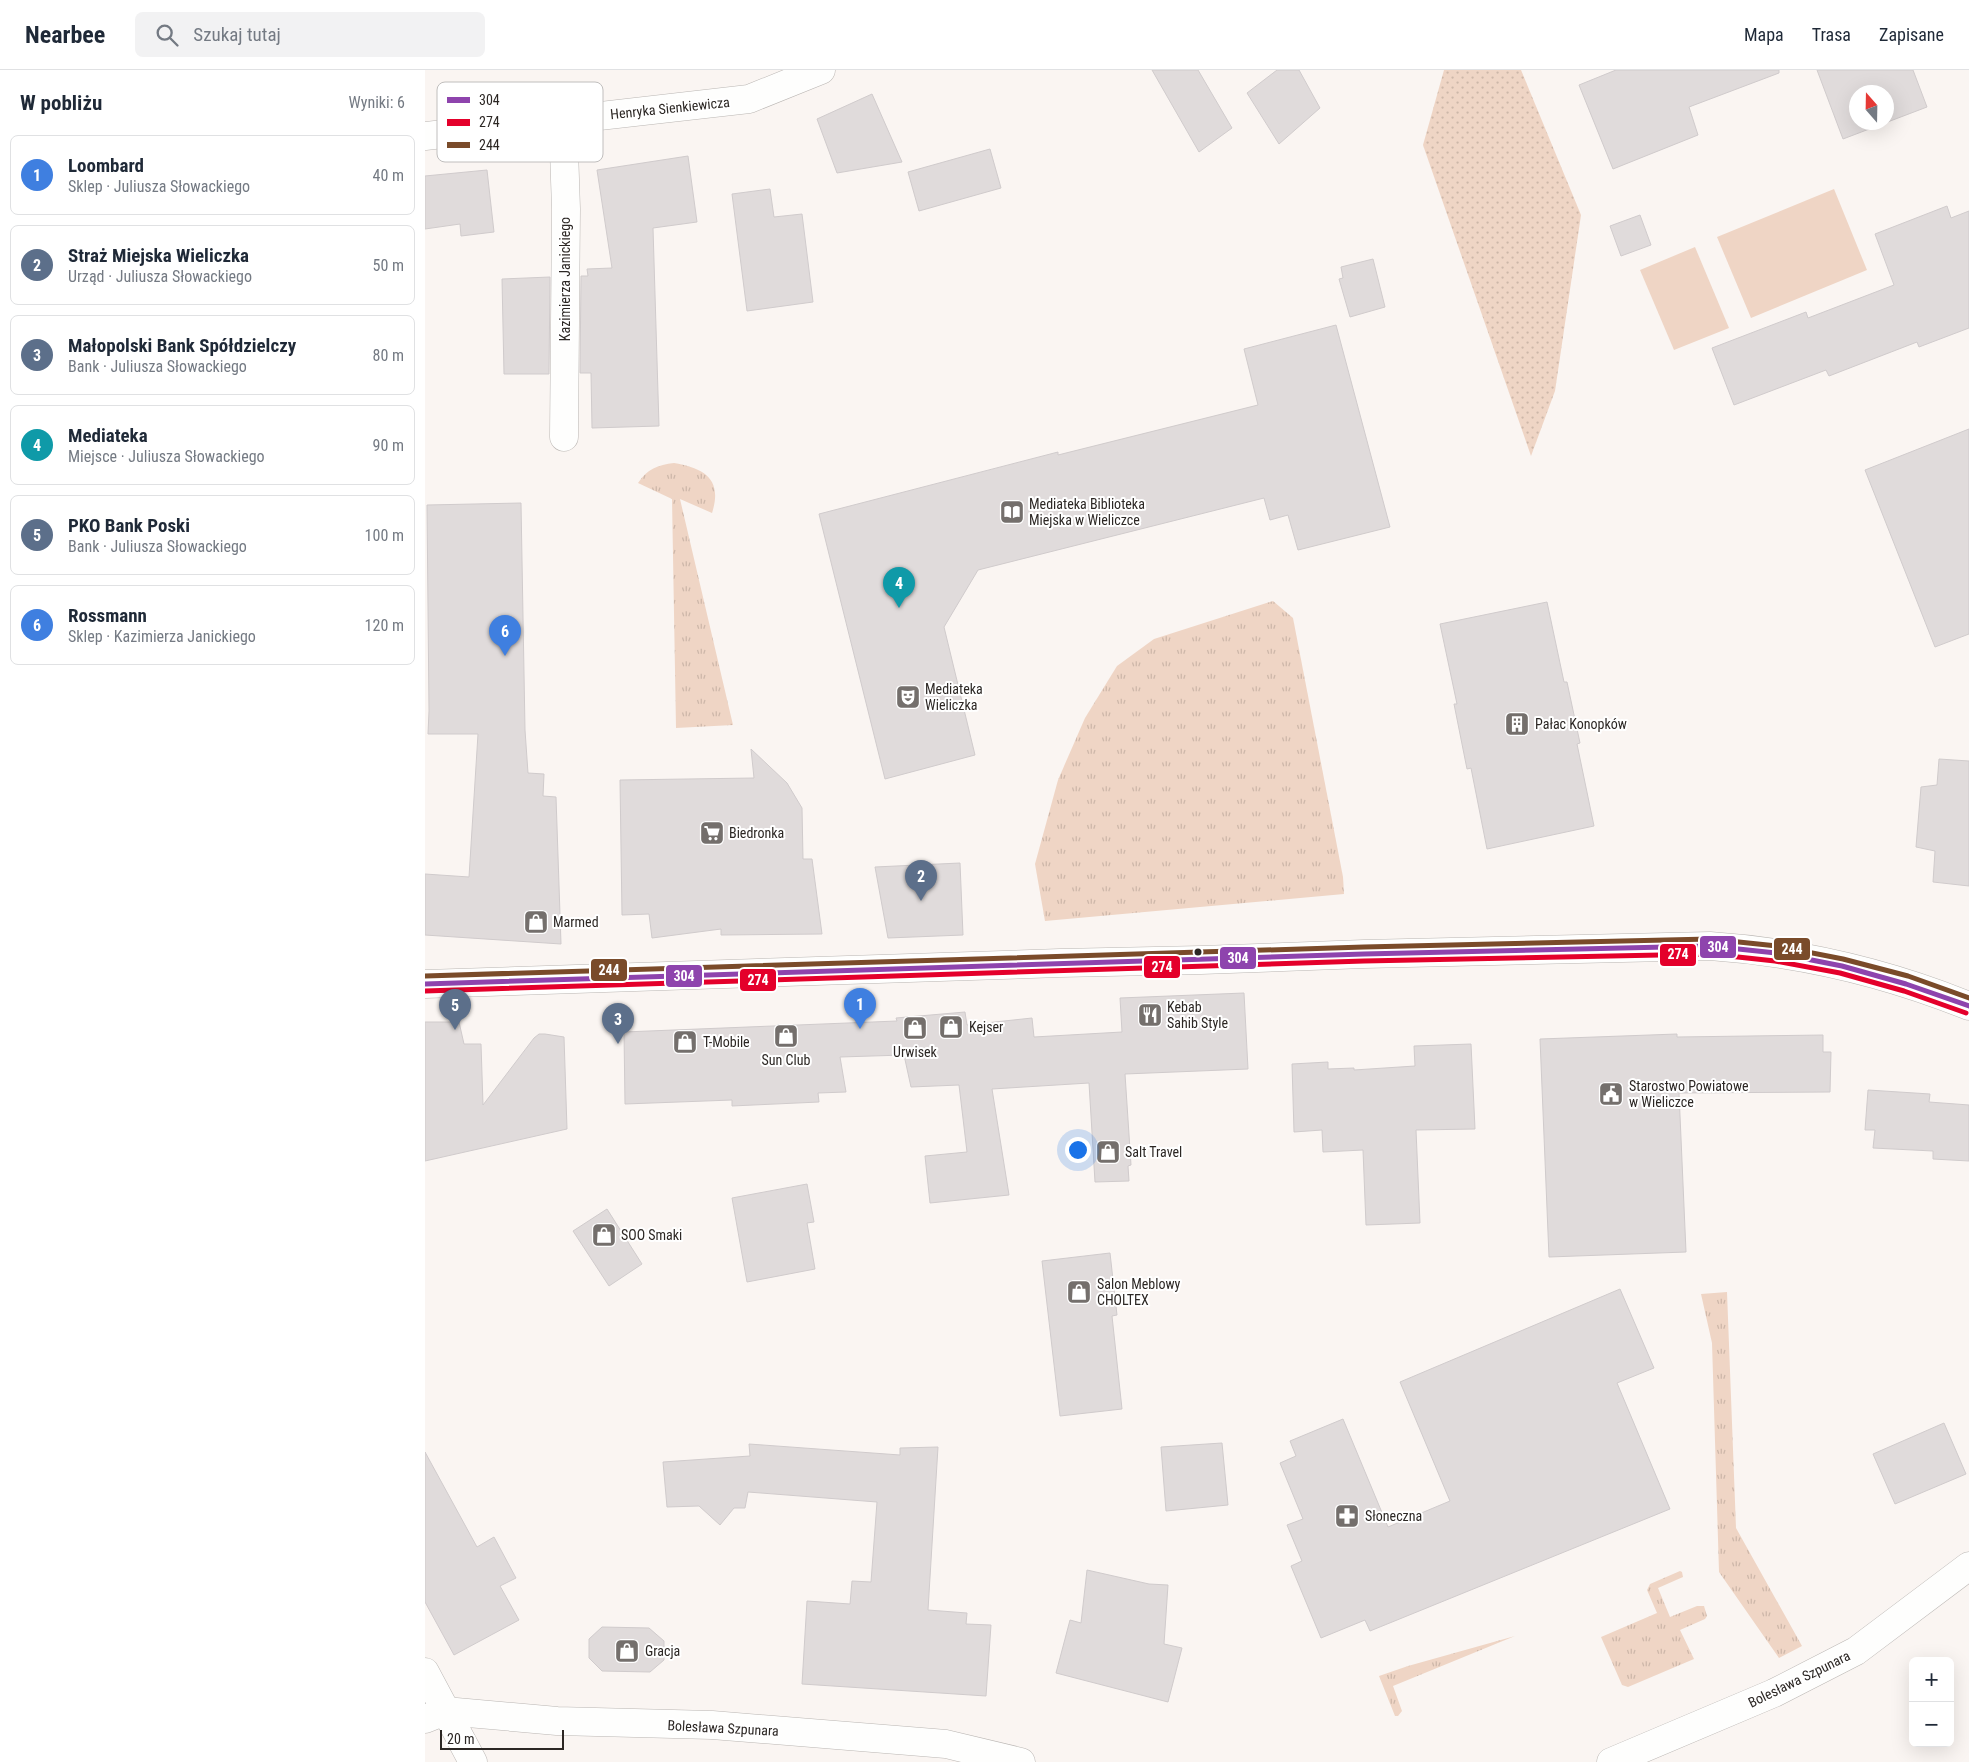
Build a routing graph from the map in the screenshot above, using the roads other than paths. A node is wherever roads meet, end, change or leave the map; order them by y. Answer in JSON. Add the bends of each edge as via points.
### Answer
{"nodes":[{"id":1,"x":821,"y":70,"type":"edge"},
{"id":2,"x":603,"y":115,"type":"edge"},
{"id":3,"x":564,"y":162,"type":"edge"},
{"id":4,"x":565,"y":437,"type":"dead end"},
{"id":5,"x":425,"y":984,"type":"edge"},
{"id":6,"x":1969,"y":1006,"type":"edge"},
{"id":7,"x":1969,"y":1566,"type":"edge"},
{"id":8,"x":425,"y":1672,"type":"edge"},
{"id":9,"x":435,"y":1715,"type":"edge"},
{"id":10,"x":473,"y":1762,"type":"edge"},
{"id":11,"x":1021,"y":1762,"type":"edge"},
{"id":12,"x":1611,"y":1762,"type":"edge"}],
"edges":[{"from":1,"to":2,"type":"street","name":"Henryka Sienkiewicza","via":[[749,99]]},
{"from":3,"to":4,"type":"street","name":"Kazimierza Janickiego"},
{"from":5,"to":6,"type":"street","via":[[1710,946],[1747,948],[1845,967]]},
{"from":7,"to":12,"type":"street","name":"Bolesława Szpunara","via":[[1856,1652],[1774,1693]]},
{"from":8,"to":9,"type":"street"},
{"from":9,"to":10,"type":"street"},
{"from":9,"to":11,"type":"street","name":"Bolesława Szpunara","via":[[712,1725],[946,1744]]}]}
